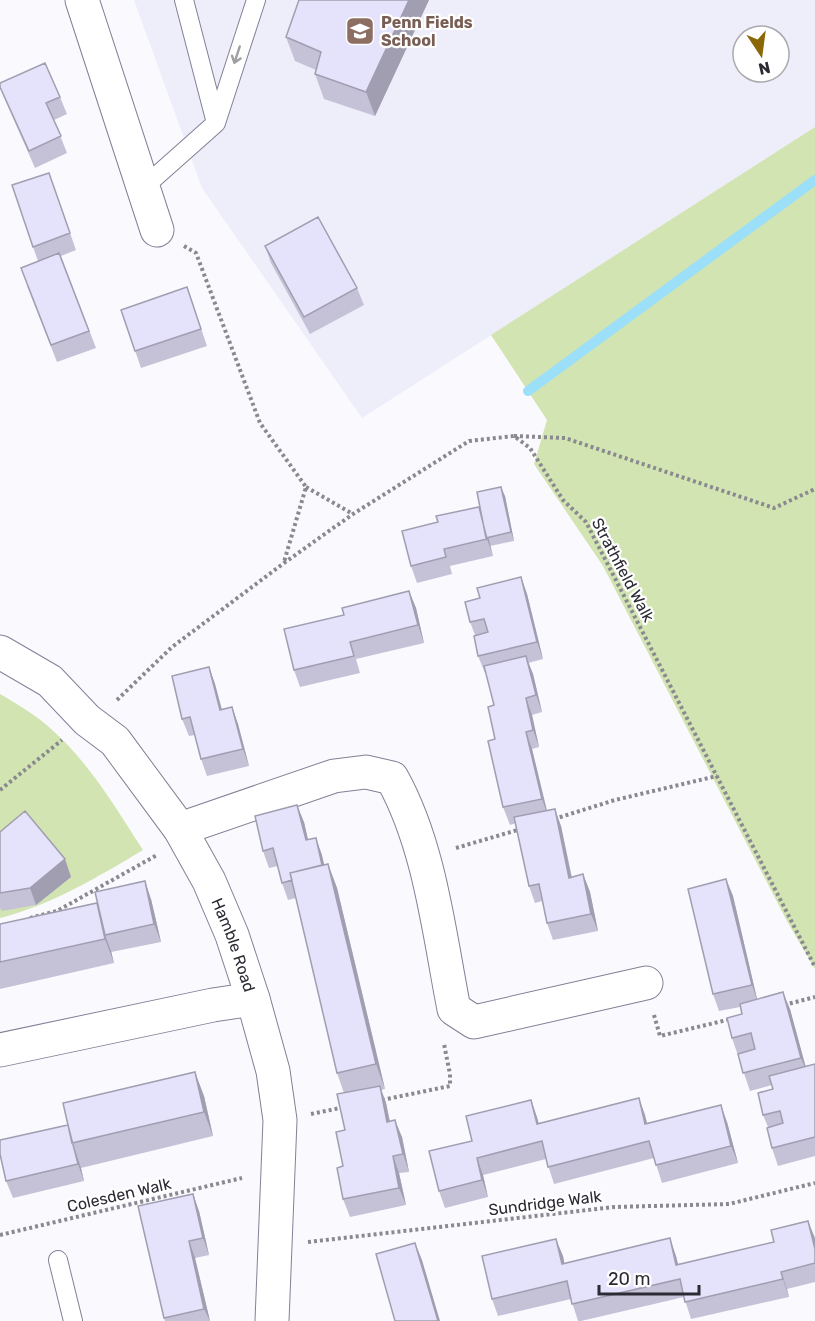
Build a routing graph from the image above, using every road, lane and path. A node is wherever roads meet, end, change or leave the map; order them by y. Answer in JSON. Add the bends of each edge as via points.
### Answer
{"nodes":[{"id":1,"x":82,"y":0,"type":"edge"},
{"id":2,"x":184,"y":0,"type":"edge"},
{"id":3,"x":256,"y":0,"type":"edge"},
{"id":4,"x":216,"y":123,"type":"junction"},
{"id":5,"x":144,"y":187,"type":"junction"},
{"id":6,"x":158,"y":230,"type":"joint"},
{"id":7,"x":514,"y":436,"type":"junction"},
{"id":8,"x":306,"y":487,"type":"junction"},
{"id":9,"x":815,"y":489,"type":"edge"},
{"id":10,"x":353,"y":514,"type":"junction"},
{"id":11,"x":284,"y":563,"type":"junction"},
{"id":12,"x":0,"y":652,"type":"edge"},
{"id":13,"x":87,"y":720,"type":"junction"},
{"id":14,"x":717,"y":776,"type":"junction"},
{"id":15,"x":0,"y":790,"type":"edge"},
{"id":16,"x":548,"y":820,"type":"edge"},
{"id":17,"x":525,"y":827,"type":"edge"},
{"id":18,"x":180,"y":829,"type":"junction"},
{"id":19,"x":157,"y":855,"type":"dead end"},
{"id":20,"x":424,"y":858,"type":"junction"},
{"id":21,"x":23,"y":920,"type":"edge"},
{"id":22,"x":815,"y":967,"type":"edge"},
{"id":23,"x":645,"y":983,"type":"joint"},
{"id":24,"x":815,"y":997,"type":"edge"},
{"id":25,"x":253,"y":999,"type":"junction"},
{"id":26,"x":783,"y":1005,"type":"edge"},
{"id":27,"x":454,"y":1009,"type":"junction"},
{"id":28,"x":740,"y":1017,"type":"edge"},
{"id":29,"x":0,"y":1050,"type":"edge"},
{"id":30,"x":371,"y":1102,"type":"edge"},
{"id":31,"x":348,"y":1106,"type":"edge"},
{"id":32,"x":280,"y":1120,"type":"junction"},
{"id":33,"x":243,"y":1178,"type":"dead end"},
{"id":34,"x":815,"y":1183,"type":"edge"},
{"id":35,"x":0,"y":1235,"type":"edge"},
{"id":36,"x":276,"y":1244,"type":"junction"},
{"id":37,"x":58,"y":1260,"type":"dead end"},
{"id":38,"x":73,"y":1321,"type":"edge"},
{"id":39,"x":272,"y":1321,"type":"edge"}],
"edges":[{"from":1,"to":5,"type":"street"},
{"from":2,"to":4,"type":"lane"},
{"from":3,"to":4,"type":"lane","one_way":true},
{"from":4,"to":5,"type":"lane"},
{"from":5,"to":6,"type":"street"},
{"from":6,"to":8,"type":"path","via":[[196,254],[260,423]]},
{"from":7,"to":9,"type":"path","via":[[565,438],[774,508]]},
{"from":7,"to":10,"type":"path","via":[[469,441]]},
{"from":7,"to":14,"type":"path","name":"Strathfield Walk","via":[[530,448],[563,500],[586,522]]},
{"from":8,"to":10,"type":"path"},
{"from":8,"to":11,"type":"path"},
{"from":10,"to":11,"type":"path"},
{"from":11,"to":13,"type":"path","via":[[172,647],[120,698]]},
{"from":12,"to":13,"type":"street","name":"Hamble Road","via":[[50,681]]},
{"from":13,"to":15,"type":"path"},
{"from":13,"to":18,"type":"street","name":"Hamble Road","via":[[115,741]]},
{"from":14,"to":16,"type":"path"},
{"from":14,"to":22,"type":"path","name":"Strathfield Walk"},
{"from":17,"to":20,"type":"path"},
{"from":18,"to":20,"type":"street","via":[[334,776],[366,772],[392,778],[406,803]]},
{"from":18,"to":25,"type":"street","name":"Hamble Road","via":[[209,881]]},
{"from":19,"to":21,"type":"path","via":[[57,911]]},
{"from":20,"to":27,"type":"street"},
{"from":23,"to":27,"type":"street","via":[[474,1022]]},
{"from":23,"to":28,"type":"path","via":[[660,1036]]},
{"from":24,"to":26,"type":"path"},
{"from":25,"to":29,"type":"street"},
{"from":25,"to":32,"type":"street","name":"Hamble Road","via":[[273,1071]]},
{"from":27,"to":30,"type":"path","via":[[439,1021],[450,1086]]},
{"from":31,"to":32,"type":"path"},
{"from":32,"to":36,"type":"street","name":"Hamble Road"},
{"from":33,"to":35,"type":"path","name":"Colesden Walk"},
{"from":34,"to":36,"type":"path","name":"Sundridge Walk","via":[[729,1204],[614,1207]]},
{"from":36,"to":39,"type":"street","name":"Hamble Road"},
{"from":37,"to":38,"type":"lane"}]}
